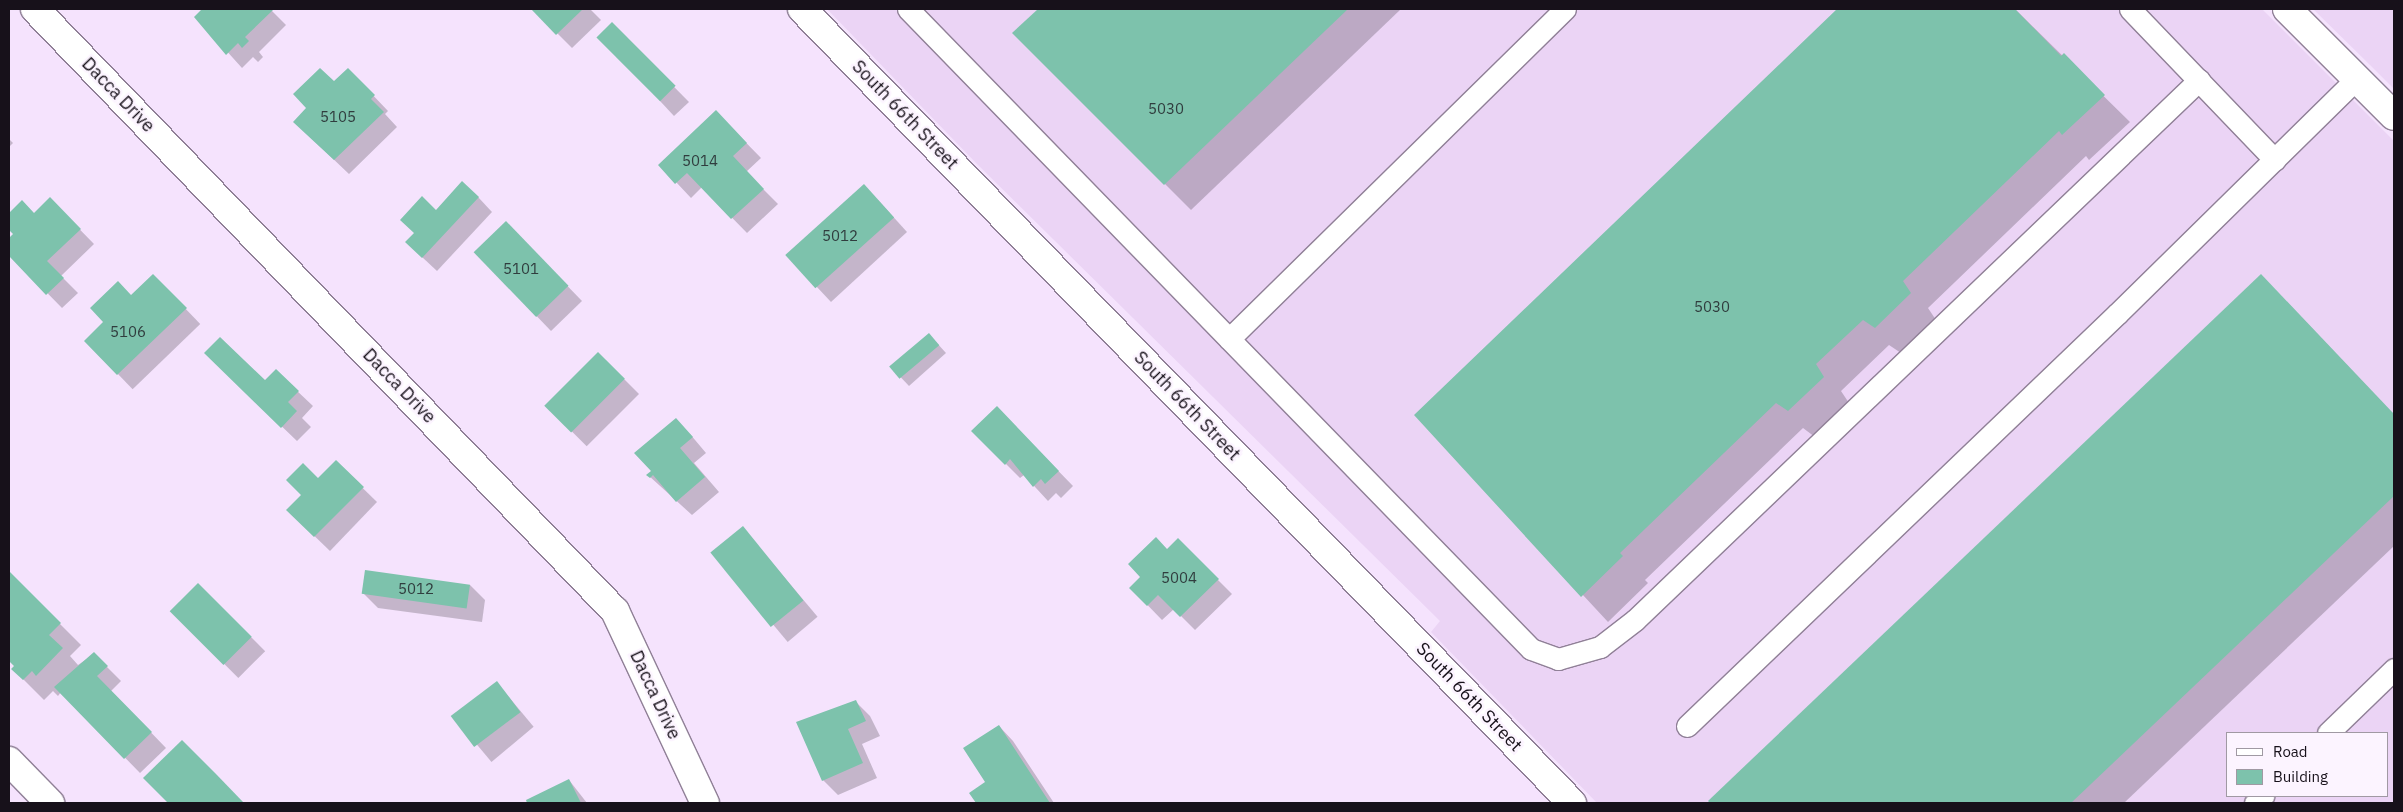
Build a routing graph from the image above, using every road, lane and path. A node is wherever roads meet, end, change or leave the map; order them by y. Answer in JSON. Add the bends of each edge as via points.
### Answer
{"nodes":[{"id":1,"x":35,"y":9,"type":"edge"},
{"id":2,"x":802,"y":9,"type":"edge"},
{"id":3,"x":1565,"y":9,"type":"edge"},
{"id":4,"x":2130,"y":9,"type":"edge"},
{"id":5,"x":2287,"y":9,"type":"edge"},
{"id":6,"x":912,"y":10,"type":"edge"},
{"id":7,"x":2357,"y":78,"type":"junction"},
{"id":8,"x":2199,"y":80,"type":"junction"},
{"id":9,"x":2394,"y":116,"type":"edge"},
{"id":10,"x":2275,"y":160,"type":"junction"},
{"id":11,"x":1228,"y":339,"type":"junction"},
{"id":12,"x":2394,"y":669,"type":"edge"},
{"id":13,"x":1687,"y":726,"type":"dead end"},
{"id":14,"x":2329,"y":732,"type":"edge"},
{"id":15,"x":9,"y":761,"type":"edge"},
{"id":16,"x":50,"y":803,"type":"edge"},
{"id":17,"x":705,"y":803,"type":"edge"},
{"id":18,"x":1572,"y":803,"type":"edge"}],
"edges":[{"from":1,"to":17,"type":"street","name":"Dacca Drive","via":[[615,611]]},
{"from":2,"to":18,"type":"street","name":"South 66th Street"},
{"from":3,"to":11,"type":"lane"},
{"from":4,"to":8,"type":"lane"},
{"from":5,"to":7,"type":"street"},
{"from":6,"to":11,"type":"lane"},
{"from":7,"to":9,"type":"street"},
{"from":7,"to":10,"type":"lane"},
{"from":8,"to":10,"type":"lane"},
{"from":8,"to":11,"type":"lane","via":[[1636,620],[1600,648],[1558,659],[1530,649]]},
{"from":10,"to":13,"type":"lane"},
{"from":12,"to":14,"type":"lane"},
{"from":15,"to":16,"type":"street"}]}
